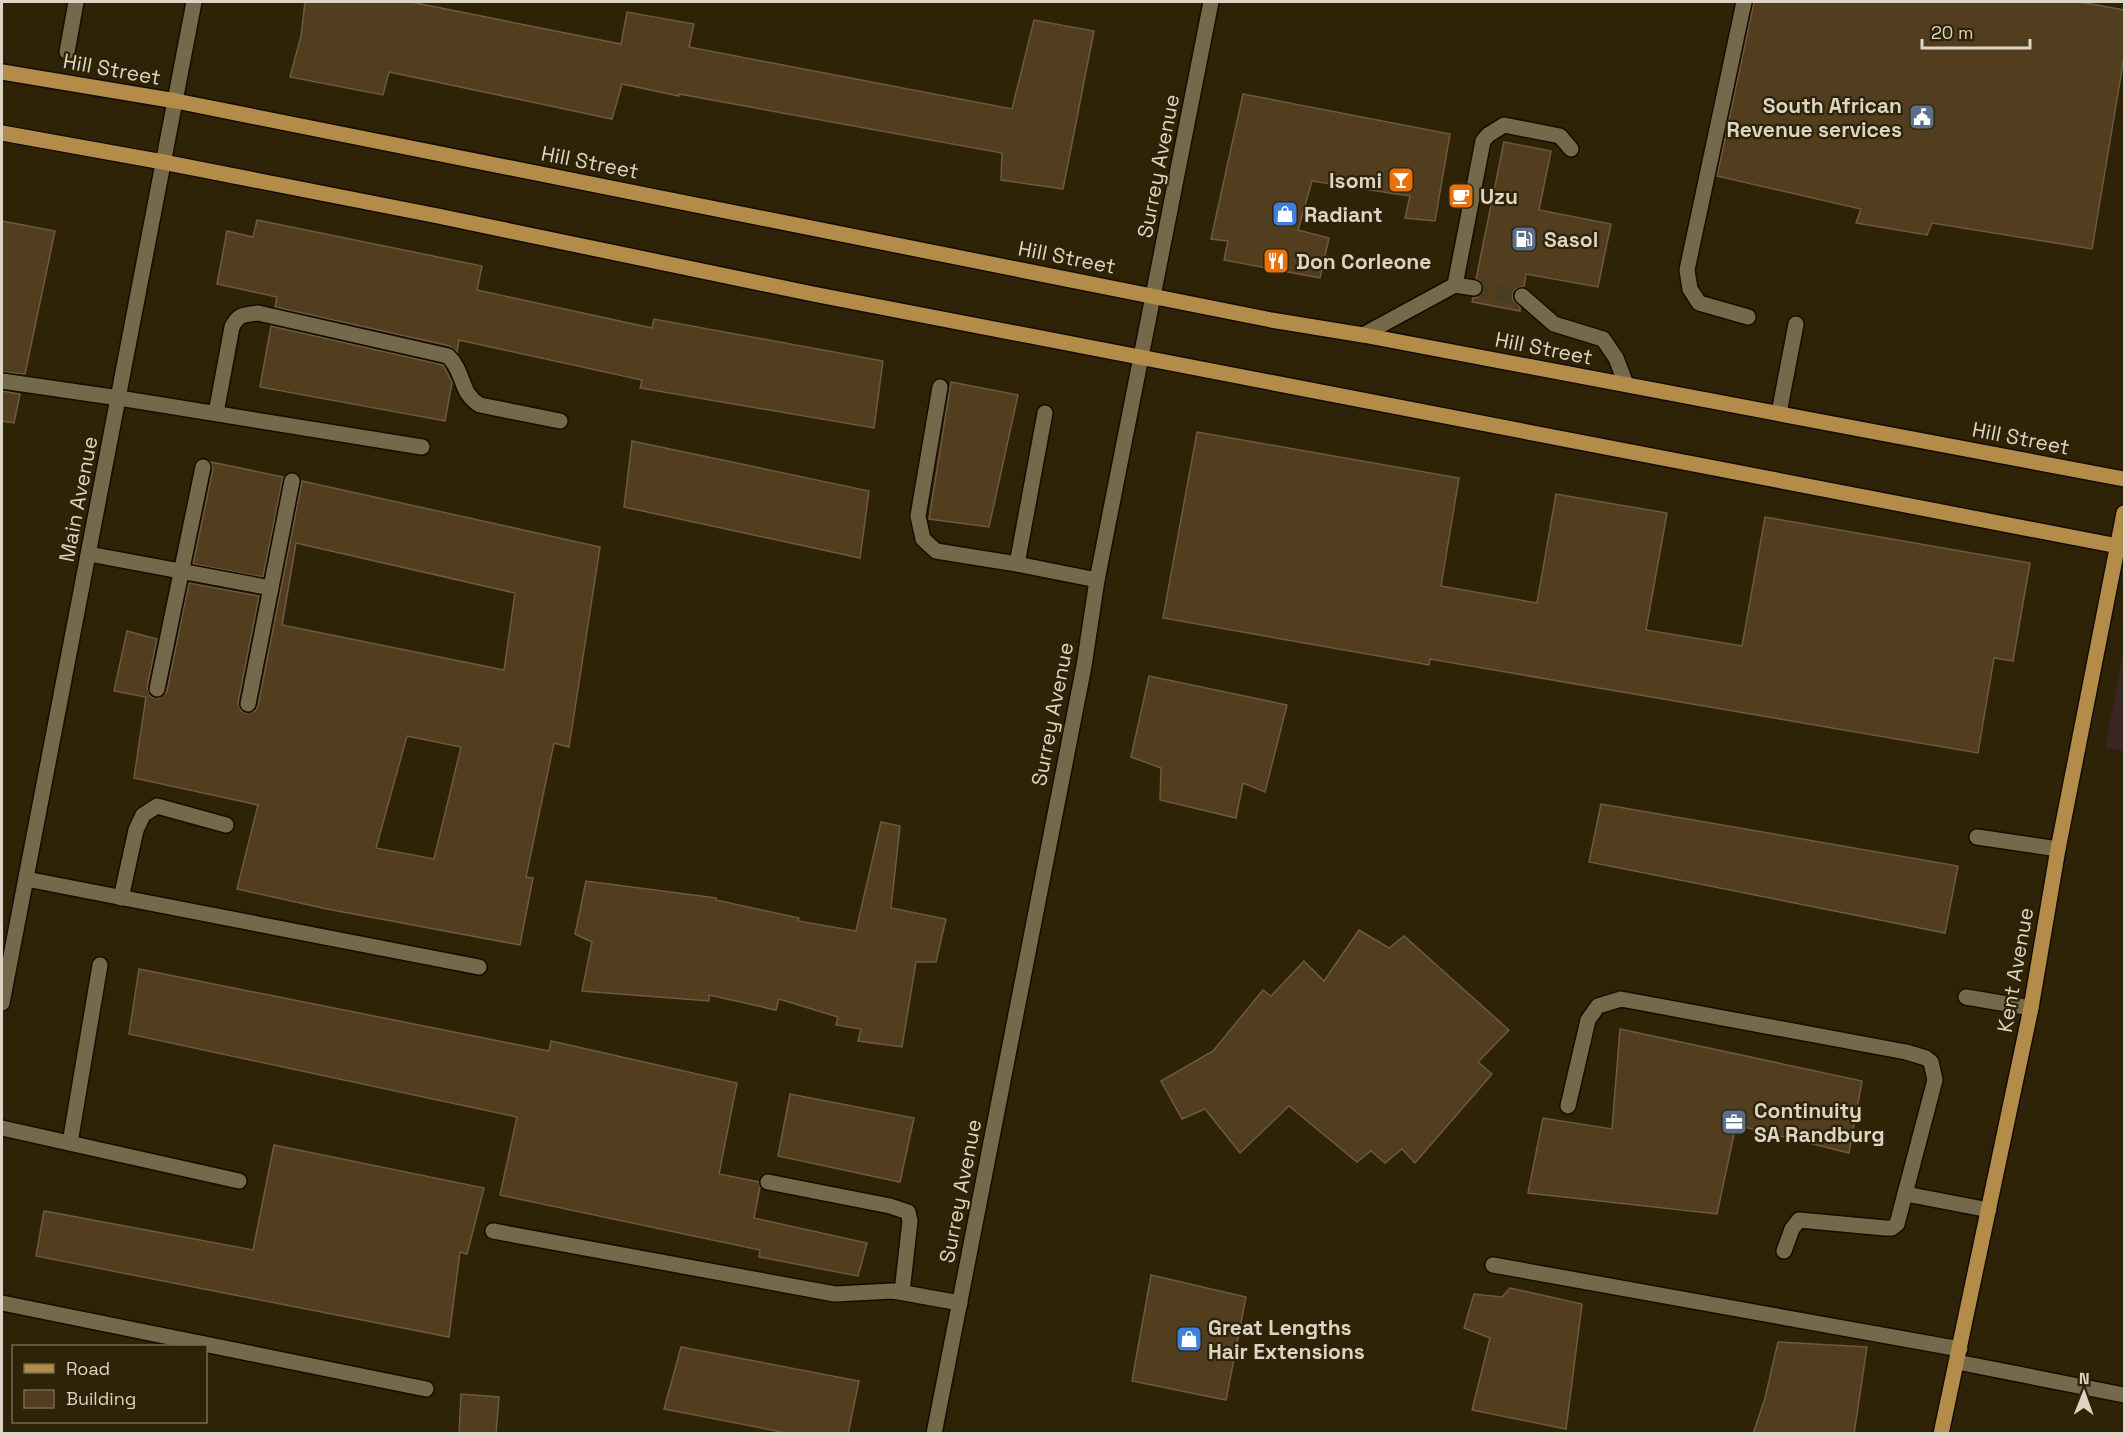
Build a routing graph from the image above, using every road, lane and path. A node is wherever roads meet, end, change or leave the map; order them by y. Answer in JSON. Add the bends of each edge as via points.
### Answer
{"nodes":[{"id":1,"x":76,"y":2,"type":"edge"},
{"id":2,"x":194,"y":2,"type":"edge"},
{"id":3,"x":1212,"y":2,"type":"edge"},
{"id":4,"x":1744,"y":2,"type":"edge"},
{"id":5,"x":67,"y":52,"type":"dead end"},
{"id":6,"x":2,"y":72,"type":"edge"},
{"id":7,"x":176,"y":101,"type":"junction"},
{"id":8,"x":2,"y":133,"type":"edge"},
{"id":9,"x":1571,"y":149,"type":"dead end"},
{"id":10,"x":163,"y":162,"type":"junction"},
{"id":11,"x":1455,"y":285,"type":"junction"},
{"id":12,"x":1474,"y":288,"type":"tunnel mouth"},
{"id":13,"x":1154,"y":295,"type":"junction"},
{"id":14,"x":1522,"y":297,"type":"tunnel mouth"},
{"id":15,"x":1748,"y":317,"type":"dead end"},
{"id":16,"x":1796,"y":324,"type":"dead end"},
{"id":17,"x":1363,"y":335,"type":"junction"},
{"id":18,"x":1142,"y":357,"type":"junction"},
{"id":19,"x":2,"y":381,"type":"edge"},
{"id":20,"x":1626,"y":384,"type":"junction"},
{"id":21,"x":940,"y":387,"type":"dead end"},
{"id":22,"x":119,"y":398,"type":"junction"},
{"id":23,"x":216,"y":413,"type":"junction"},
{"id":24,"x":1045,"y":413,"type":"dead end"},
{"id":25,"x":1779,"y":413,"type":"junction"},
{"id":26,"x":560,"y":420,"type":"dead end"},
{"id":27,"x":422,"y":447,"type":"dead end"},
{"id":28,"x":203,"y":467,"type":"dead end"},
{"id":29,"x":2124,"y":479,"type":"edge"},
{"id":30,"x":292,"y":481,"type":"dead end"},
{"id":31,"x":2124,"y":513,"type":"edge"},
{"id":32,"x":2118,"y":546,"type":"junction"},
{"id":33,"x":89,"y":554,"type":"junction"},
{"id":34,"x":1017,"y":564,"type":"junction"},
{"id":35,"x":182,"y":571,"type":"junction"},
{"id":36,"x":1097,"y":580,"type":"junction"},
{"id":37,"x":270,"y":588,"type":"junction"},
{"id":38,"x":157,"y":689,"type":"dead end"},
{"id":39,"x":248,"y":704,"type":"dead end"},
{"id":40,"x":226,"y":825,"type":"dead end"},
{"id":41,"x":1977,"y":837,"type":"dead end"},
{"id":42,"x":2058,"y":849,"type":"junction"},
{"id":43,"x":26,"y":879,"type":"junction"},
{"id":44,"x":121,"y":898,"type":"junction"},
{"id":45,"x":100,"y":965,"type":"dead end"},
{"id":46,"x":479,"y":967,"type":"dead end"},
{"id":47,"x":1966,"y":997,"type":"dead end"},
{"id":48,"x":2,"y":1004,"type":"edge"},
{"id":49,"x":2031,"y":1008,"type":"junction"},
{"id":50,"x":1569,"y":1106,"type":"dead end"},
{"id":51,"x":2,"y":1128,"type":"edge"},
{"id":52,"x":70,"y":1143,"type":"junction"},
{"id":53,"x":239,"y":1181,"type":"dead end"},
{"id":54,"x":768,"y":1182,"type":"dead end"},
{"id":55,"x":1905,"y":1194,"type":"junction"},
{"id":56,"x":1989,"y":1210,"type":"junction"},
{"id":57,"x":493,"y":1231,"type":"dead end"},
{"id":58,"x":1784,"y":1251,"type":"dead end"},
{"id":59,"x":1493,"y":1265,"type":"dead end"},
{"id":60,"x":902,"y":1292,"type":"junction"},
{"id":61,"x":2,"y":1303,"type":"edge"},
{"id":62,"x":960,"y":1303,"type":"junction"},
{"id":63,"x":1958,"y":1355,"type":"junction"},
{"id":64,"x":426,"y":1389,"type":"dead end"},
{"id":65,"x":2124,"y":1395,"type":"edge"},
{"id":66,"x":934,"y":1434,"type":"edge"},
{"id":67,"x":1941,"y":1434,"type":"edge"}],
"edges":[{"from":1,"to":5,"type":"street"},
{"from":2,"to":7,"type":"street","name":"Main Avenue"},
{"from":3,"to":13,"type":"street","name":"Surrey Avenue"},
{"from":4,"to":15,"type":"street","via":[[1687,270],[1689,289],[1700,303]]},
{"from":6,"to":7,"type":"main road","name":"Hill Street"},
{"from":7,"to":10,"type":"street","name":"Main Avenue"},
{"from":7,"to":13,"type":"main road","name":"Hill Street"},
{"from":8,"to":10,"type":"main road"},
{"from":9,"to":11,"type":"street","via":[[1560,136],[1503,125],[1488,135],[1483,141]]},
{"from":10,"to":18,"type":"main road"},
{"from":10,"to":22,"type":"street","name":"Main Avenue"},
{"from":11,"to":12,"type":"street"},
{"from":11,"to":17,"type":"street"},
{"from":13,"to":17,"type":"main road","name":"Hill Street"},
{"from":13,"to":18,"type":"street","name":"Surrey Avenue"},
{"from":14,"to":20,"type":"street","via":[[1554,324],[1603,339]]},
{"from":16,"to":25,"type":"street"},
{"from":17,"to":20,"type":"main road","name":"Hill Street"},
{"from":18,"to":32,"type":"main road"},
{"from":18,"to":36,"type":"street","name":"Surrey Avenue"},
{"from":19,"to":22,"type":"street"},
{"from":20,"to":25,"type":"main road","name":"Hill Street"},
{"from":21,"to":34,"type":"street","via":[[918,516],[923,539],[936,551]]},
{"from":22,"to":23,"type":"street"},
{"from":22,"to":33,"type":"street","name":"Main Avenue"},
{"from":23,"to":26,"type":"street","via":[[232,327],[236,319],[258,313],[448,356],[470,399],[480,405]]},
{"from":23,"to":27,"type":"street"},
{"from":24,"to":34,"type":"street"},
{"from":25,"to":29,"type":"main road","name":"Hill Street"},
{"from":28,"to":35,"type":"street"},
{"from":30,"to":37,"type":"street"},
{"from":31,"to":32,"type":"main road","name":"Kent Avenue"},
{"from":32,"to":42,"type":"main road","name":"Kent Avenue"},
{"from":33,"to":35,"type":"street"},
{"from":33,"to":43,"type":"street","name":"Main Avenue"},
{"from":34,"to":36,"type":"street"},
{"from":35,"to":37,"type":"street"},
{"from":35,"to":38,"type":"street"},
{"from":36,"to":62,"type":"street","name":"Surrey Avenue","via":[[1084,666]]},
{"from":37,"to":39,"type":"street"},
{"from":40,"to":44,"type":"street","via":[[157,806],[143,815]]},
{"from":41,"to":42,"type":"street"},
{"from":42,"to":49,"type":"main road","name":"Kent Avenue"},
{"from":43,"to":44,"type":"street"},
{"from":43,"to":48,"type":"street","name":"Main Avenue"},
{"from":44,"to":46,"type":"street"},
{"from":45,"to":52,"type":"street"},
{"from":47,"to":49,"type":"street"},
{"from":49,"to":56,"type":"main road","name":"Kent Avenue"},
{"from":50,"to":55,"type":"street","via":[[1588,1020],[1598,1005],[1621,999],[1926,1058],[1931,1062],[1935,1080]]},
{"from":51,"to":52,"type":"street"},
{"from":52,"to":53,"type":"street"},
{"from":54,"to":60,"type":"street","via":[[908,1212]]},
{"from":55,"to":56,"type":"street"},
{"from":55,"to":58,"type":"street","via":[[1898,1224],[1892,1228],[1799,1220]]},
{"from":56,"to":63,"type":"main road","name":"Kent Avenue"},
{"from":57,"to":60,"type":"street","via":[[835,1294]]},
{"from":59,"to":63,"type":"street"},
{"from":60,"to":62,"type":"street"},
{"from":61,"to":64,"type":"street"},
{"from":62,"to":66,"type":"street","name":"Surrey Avenue"},
{"from":63,"to":65,"type":"street"},
{"from":63,"to":67,"type":"main road","name":"Kent Avenue"}]}
